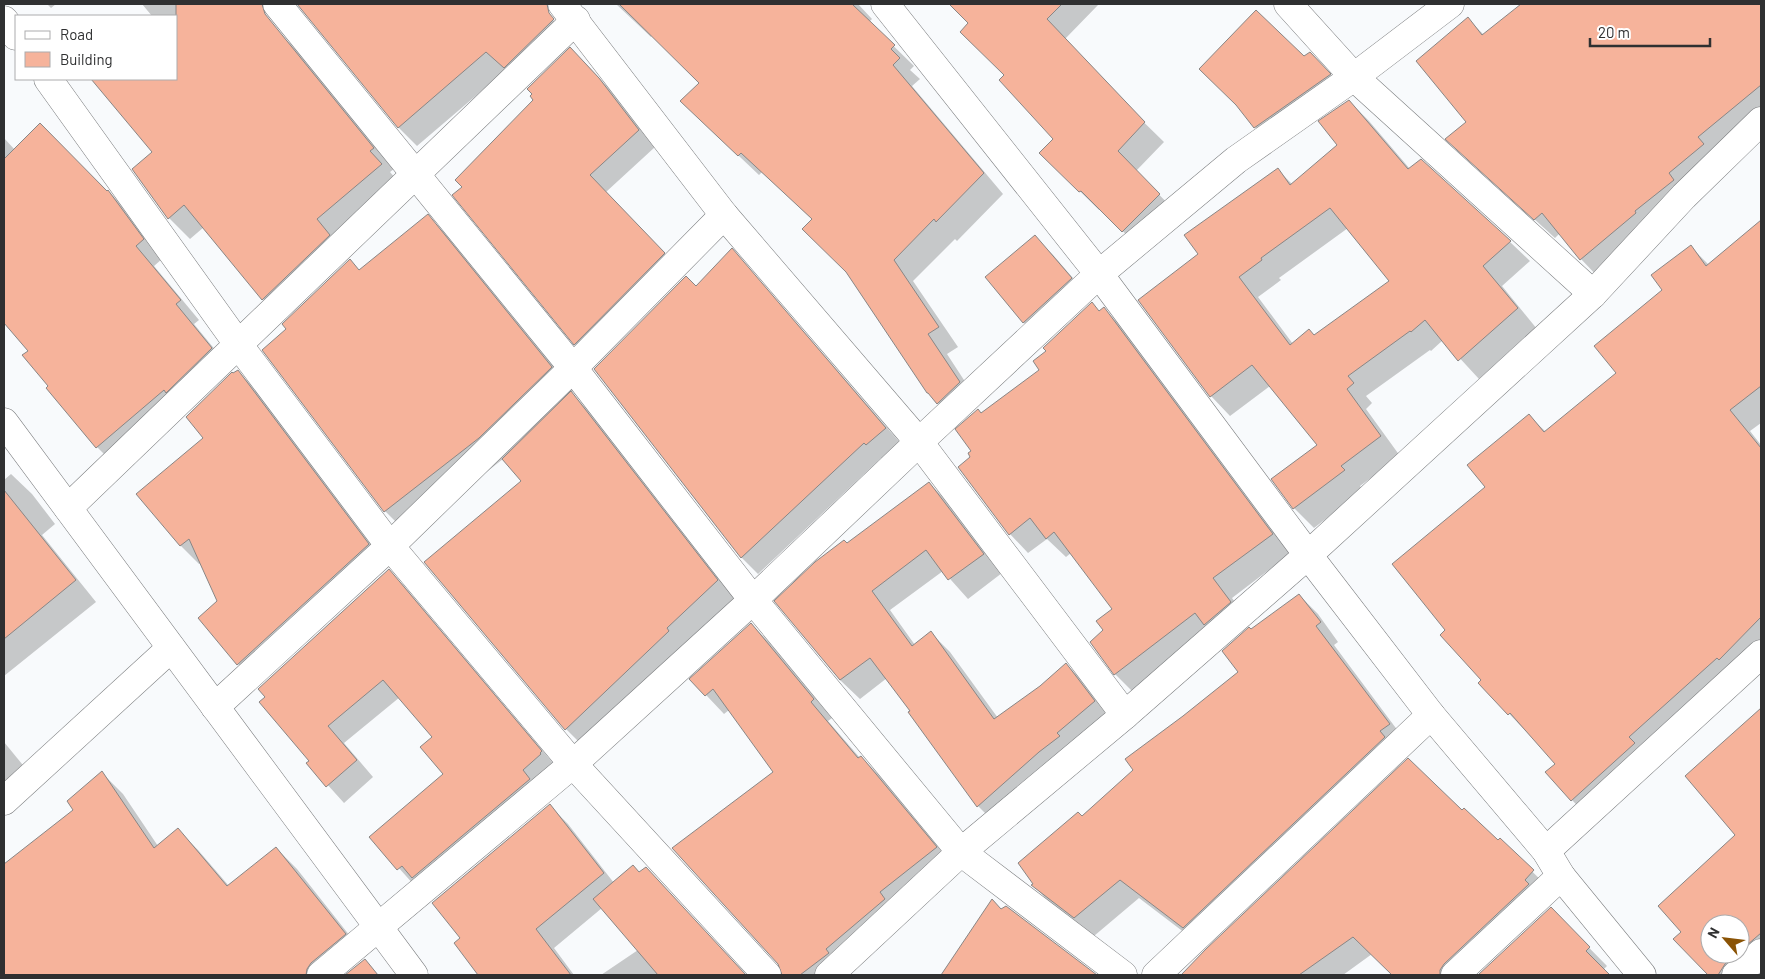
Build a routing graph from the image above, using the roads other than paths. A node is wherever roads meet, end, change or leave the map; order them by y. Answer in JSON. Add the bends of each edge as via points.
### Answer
{"nodes":[{"id":1,"x":277,"y":4,"type":"edge"},
{"id":2,"x":885,"y":4,"type":"edge"},
{"id":3,"x":1288,"y":4,"type":"edge"},
{"id":4,"x":1450,"y":4,"type":"edge"},
{"id":5,"x":569,"y":12,"type":"edge"},
{"id":6,"x":4,"y":20,"type":"edge"},
{"id":7,"x":15,"y":35,"type":"edge"},
{"id":8,"x":1354,"y":76,"type":"junction"},
{"id":9,"x":49,"y":80,"type":"edge"},
{"id":10,"x":1761,"y":121,"type":"edge"},
{"id":11,"x":416,"y":174,"type":"junction"},
{"id":12,"x":724,"y":215,"type":"junction"},
{"id":13,"x":1099,"y":274,"type":"junction"},
{"id":14,"x":1593,"y":294,"type":"junction"},
{"id":15,"x":238,"y":344,"type":"junction"},
{"id":16,"x":573,"y":368,"type":"junction"},
{"id":17,"x":4,"y":422,"type":"edge"},
{"id":18,"x":919,"y":442,"type":"junction"},
{"id":19,"x":68,"y":508,"type":"junction"},
{"id":20,"x":390,"y":546,"type":"junction"},
{"id":21,"x":1308,"y":555,"type":"junction"},
{"id":22,"x":753,"y":600,"type":"junction"},
{"id":23,"x":171,"y":648,"type":"junction"},
{"id":24,"x":1761,"y":654,"type":"edge"},
{"id":25,"x":215,"y":707,"type":"junction"},
{"id":26,"x":1431,"y":715,"type":"junction"},
{"id":27,"x":1125,"y":716,"type":"junction"},
{"id":28,"x":573,"y":764,"type":"junction"},
{"id":29,"x":4,"y":801,"type":"edge"},
{"id":30,"x":1546,"y":851,"type":"junction"},
{"id":31,"x":961,"y":852,"type":"junction"},
{"id":32,"x":1561,"y":876,"type":"junction"},
{"id":33,"x":378,"y":927,"type":"junction"},
{"id":34,"x":1761,"y":952,"type":"edge"},
{"id":35,"x":321,"y":975,"type":"edge"},
{"id":36,"x":414,"y":975,"type":"edge"},
{"id":37,"x":767,"y":975,"type":"edge"},
{"id":38,"x":829,"y":975,"type":"edge"},
{"id":39,"x":1123,"y":975,"type":"edge"},
{"id":40,"x":1156,"y":975,"type":"edge"},
{"id":41,"x":1455,"y":975,"type":"edge"},
{"id":42,"x":1642,"y":975,"type":"edge"},
{"id":43,"x":1736,"y":975,"type":"edge"}],
"edges":[{"from":1,"to":11,"type":"street"},
{"from":2,"to":13,"type":"street"},
{"from":3,"to":8,"type":"street"},
{"from":4,"to":8,"type":"street"},
{"from":5,"to":11,"type":"street"},
{"from":5,"to":12,"type":"street"},
{"from":6,"to":7,"type":"street"},
{"from":8,"to":13,"type":"street","via":[[1236,160]]},
{"from":8,"to":14,"type":"street"},
{"from":9,"to":15,"type":"street"},
{"from":10,"to":14,"type":"street","via":[[1684,196]]},
{"from":11,"to":15,"type":"street"},
{"from":11,"to":16,"type":"street"},
{"from":12,"to":16,"type":"street"},
{"from":12,"to":18,"type":"street"},
{"from":13,"to":18,"type":"street"},
{"from":13,"to":21,"type":"street"},
{"from":14,"to":21,"type":"street"},
{"from":15,"to":19,"type":"street"},
{"from":15,"to":20,"type":"street"},
{"from":16,"to":20,"type":"street"},
{"from":16,"to":22,"type":"street"},
{"from":17,"to":19,"type":"street"},
{"from":18,"to":22,"type":"street"},
{"from":18,"to":27,"type":"street"},
{"from":19,"to":23,"type":"street"},
{"from":20,"to":25,"type":"street"},
{"from":20,"to":28,"type":"street"},
{"from":21,"to":26,"type":"street"},
{"from":21,"to":27,"type":"street"},
{"from":22,"to":28,"type":"street"},
{"from":22,"to":31,"type":"street"},
{"from":23,"to":25,"type":"street"},
{"from":23,"to":29,"type":"street"},
{"from":24,"to":30,"type":"street"},
{"from":25,"to":33,"type":"street"},
{"from":26,"to":30,"type":"street"},
{"from":26,"to":40,"type":"street"},
{"from":27,"to":31,"type":"street"},
{"from":28,"to":33,"type":"street"},
{"from":28,"to":37,"type":"street"},
{"from":30,"to":32,"type":"street"},
{"from":31,"to":38,"type":"street"},
{"from":31,"to":39,"type":"street"},
{"from":32,"to":41,"type":"street"},
{"from":32,"to":42,"type":"street"},
{"from":33,"to":35,"type":"street"},
{"from":33,"to":36,"type":"street"},
{"from":34,"to":43,"type":"street"}]}
